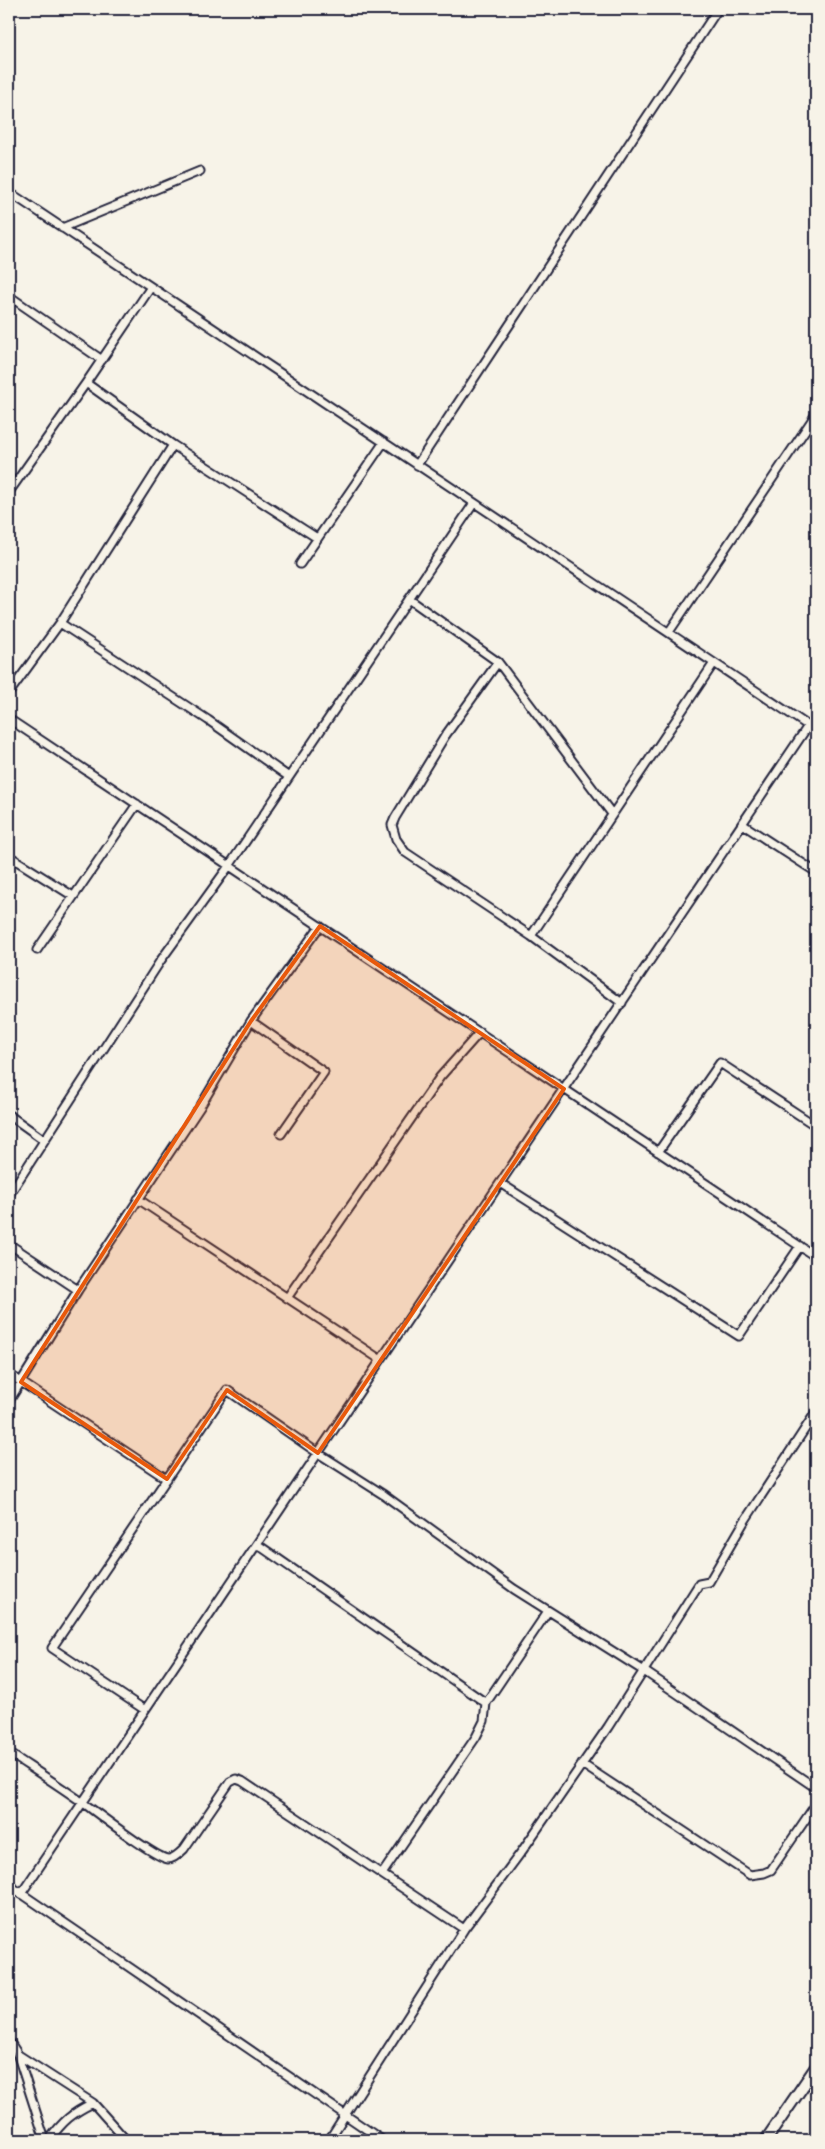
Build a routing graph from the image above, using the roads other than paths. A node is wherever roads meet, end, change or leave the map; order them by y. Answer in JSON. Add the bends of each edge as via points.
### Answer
{"nodes":[{"id":1,"x":718,"y":9,"type":"edge"},
{"id":2,"x":200,"y":171,"type":"dead end"},
{"id":3,"x":9,"y":192,"type":"edge"},
{"id":4,"x":62,"y":228,"type":"junction"},
{"id":5,"x":151,"y":287,"type":"junction"},
{"id":6,"x":10,"y":297,"type":"edge"},
{"id":7,"x":102,"y":360,"type":"junction"},
{"id":8,"x":86,"y":383,"type":"junction"},
{"id":9,"x":816,"y":414,"type":"edge"},
{"id":10,"x":384,"y":442,"type":"junction"},
{"id":11,"x":173,"y":445,"type":"junction"},
{"id":12,"x":417,"y":464,"type":"junction"},
{"id":13,"x":9,"y":492,"type":"edge"},
{"id":14,"x":474,"y":503,"type":"junction"},
{"id":15,"x":317,"y":538,"type":"junction"},
{"id":16,"x":300,"y":564,"type":"dead end"},
{"id":17,"x":409,"y":599,"type":"junction"},
{"id":18,"x":60,"y":623,"type":"junction"},
{"id":19,"x":669,"y":632,"type":"junction"},
{"id":20,"x":498,"y":662,"type":"junction"},
{"id":21,"x":714,"y":662,"type":"junction"},
{"id":22,"x":9,"y":693,"type":"edge"},
{"id":23,"x":9,"y":719,"type":"edge"},
{"id":24,"x":808,"y":726,"type":"junction"},
{"id":25,"x":816,"y":731,"type":"edge"},
{"id":26,"x":289,"y":777,"type":"junction"},
{"id":27,"x":137,"y":804,"type":"junction"},
{"id":28,"x":612,"y":814,"type":"junction"},
{"id":29,"x":742,"y":824,"type":"junction"},
{"id":30,"x":9,"y":856,"type":"edge"},
{"id":31,"x":229,"y":866,"type":"junction"},
{"id":32,"x":816,"y":872,"type":"edge"},
{"id":33,"x":74,"y":896,"type":"junction"},
{"id":34,"x":320,"y":926,"type":"junction"},
{"id":35,"x":531,"y":936,"type":"junction"},
{"id":36,"x":37,"y":950,"type":"dead end"},
{"id":37,"x":622,"y":1003,"type":"junction"},
{"id":38,"x":251,"y":1021,"type":"junction"},
{"id":39,"x":480,"y":1032,"type":"junction"},
{"id":40,"x":564,"y":1089,"type":"junction"},
{"id":41,"x":9,"y":1115,"type":"edge"},
{"id":42,"x":816,"y":1126,"type":"edge"},
{"id":43,"x":281,"y":1134,"type":"dead end"},
{"id":44,"x":44,"y":1140,"type":"junction"},
{"id":45,"x":658,"y":1152,"type":"junction"},
{"id":46,"x":500,"y":1183,"type":"junction"},
{"id":47,"x":9,"y":1194,"type":"edge"},
{"id":48,"x":138,"y":1199,"type":"junction"},
{"id":49,"x":9,"y":1244,"type":"edge"},
{"id":50,"x":800,"y":1246,"type":"junction"},
{"id":51,"x":816,"y":1257,"type":"edge"},
{"id":52,"x":78,"y":1290,"type":"junction"},
{"id":53,"x":287,"y":1298,"type":"junction"},
{"id":54,"x":381,"y":1360,"type":"junction"},
{"id":55,"x":9,"y":1374,"type":"edge"},
{"id":56,"x":21,"y":1382,"type":"junction"},
{"id":57,"x":9,"y":1401,"type":"edge"},
{"id":58,"x":816,"y":1412,"type":"edge"},
{"id":59,"x":318,"y":1453,"type":"junction"},
{"id":60,"x":167,"y":1480,"type":"junction"},
{"id":61,"x":257,"y":1544,"type":"junction"},
{"id":62,"x":548,"y":1611,"type":"junction"},
{"id":63,"x":644,"y":1671,"type":"junction"},
{"id":64,"x":486,"y":1703,"type":"junction"},
{"id":65,"x":145,"y":1710,"type":"junction"},
{"id":66,"x":9,"y":1753,"type":"edge"},
{"id":67,"x":582,"y":1764,"type":"junction"},
{"id":68,"x":816,"y":1788,"type":"edge"},
{"id":69,"x":83,"y":1802,"type":"junction"},
{"id":70,"x":816,"y":1804,"type":"edge"},
{"id":71,"x":382,"y":1874,"type":"junction"},
{"id":72,"x":9,"y":1885,"type":"edge"},
{"id":73,"x":22,"y":1894,"type":"junction"},
{"id":74,"x":464,"y":1929,"type":"junction"},
{"id":75,"x":9,"y":2041,"type":"edge"},
{"id":76,"x":17,"y":2053,"type":"junction"},
{"id":77,"x":816,"y":2066,"type":"edge"},
{"id":78,"x":93,"y":2103,"type":"junction"},
{"id":79,"x":346,"y":2116,"type":"junction"},
{"id":80,"x":45,"y":2140,"type":"edge"},
{"id":81,"x":49,"y":2140,"type":"edge"},
{"id":82,"x":126,"y":2140,"type":"edge"},
{"id":83,"x":329,"y":2140,"type":"edge"},
{"id":84,"x":382,"y":2140,"type":"edge"},
{"id":85,"x":766,"y":2140,"type":"edge"}],
"edges":[{"from":1,"to":12,"type":"street"},
{"from":2,"to":4,"type":"street"},
{"from":3,"to":4,"type":"street"},
{"from":4,"to":5,"type":"street"},
{"from":5,"to":7,"type":"street"},
{"from":5,"to":10,"type":"street"},
{"from":6,"to":7,"type":"street"},
{"from":7,"to":8,"type":"street"},
{"from":8,"to":11,"type":"street"},
{"from":8,"to":13,"type":"street"},
{"from":9,"to":19,"type":"street"},
{"from":10,"to":12,"type":"street"},
{"from":10,"to":15,"type":"street"},
{"from":11,"to":15,"type":"street"},
{"from":11,"to":18,"type":"street"},
{"from":12,"to":14,"type":"street"},
{"from":14,"to":17,"type":"street"},
{"from":14,"to":19,"type":"street"},
{"from":15,"to":16,"type":"street"},
{"from":17,"to":20,"type":"street"},
{"from":17,"to":26,"type":"street"},
{"from":18,"to":22,"type":"street"},
{"from":18,"to":26,"type":"street"},
{"from":19,"to":21,"type":"street"},
{"from":20,"to":28,"type":"street"},
{"from":20,"to":35,"type":"street","via":[[446,736],[392,825],[396,840],[405,852]]},
{"from":21,"to":24,"type":"street"},
{"from":21,"to":28,"type":"street"},
{"from":23,"to":27,"type":"street"},
{"from":24,"to":25,"type":"street"},
{"from":24,"to":29,"type":"street"},
{"from":26,"to":31,"type":"street"},
{"from":27,"to":31,"type":"street"},
{"from":27,"to":33,"type":"street"},
{"from":28,"to":35,"type":"street"},
{"from":29,"to":32,"type":"street"},
{"from":29,"to":37,"type":"street"},
{"from":30,"to":33,"type":"street"},
{"from":31,"to":34,"type":"street"},
{"from":31,"to":44,"type":"street","via":[[161,960]]},
{"from":33,"to":36,"type":"street"},
{"from":34,"to":38,"type":"street"},
{"from":34,"to":39,"type":"street"},
{"from":35,"to":37,"type":"street"},
{"from":37,"to":40,"type":"street"},
{"from":38,"to":43,"type":"street","via":[[324,1072]]},
{"from":38,"to":48,"type":"street","via":[[200,1107]]},
{"from":39,"to":40,"type":"street"},
{"from":39,"to":53,"type":"street","via":[[440,1077]]},
{"from":40,"to":45,"type":"street"},
{"from":40,"to":46,"type":"street"},
{"from":41,"to":44,"type":"street"},
{"from":42,"to":45,"type":"street","via":[[720,1063]]},
{"from":44,"to":47,"type":"street"},
{"from":45,"to":50,"type":"street"},
{"from":46,"to":50,"type":"street","via":[[739,1336]]},
{"from":46,"to":54,"type":"street"},
{"from":48,"to":52,"type":"street"},
{"from":48,"to":53,"type":"street"},
{"from":49,"to":52,"type":"street"},
{"from":50,"to":51,"type":"street"},
{"from":52,"to":56,"type":"street"},
{"from":53,"to":54,"type":"street"},
{"from":54,"to":59,"type":"street"},
{"from":55,"to":56,"type":"street"},
{"from":56,"to":57,"type":"street"},
{"from":56,"to":60,"type":"street"},
{"from":58,"to":63,"type":"street","via":[[709,1582],[699,1584]]},
{"from":59,"to":60,"type":"street","via":[[227,1390]]},
{"from":59,"to":61,"type":"street"},
{"from":59,"to":62,"type":"street","via":[[384,1495]]},
{"from":60,"to":65,"type":"street","via":[[52,1648]]},
{"from":61,"to":64,"type":"street"},
{"from":61,"to":65,"type":"street"},
{"from":62,"to":63,"type":"street"},
{"from":62,"to":64,"type":"street"},
{"from":63,"to":67,"type":"street"},
{"from":63,"to":68,"type":"street"},
{"from":64,"to":71,"type":"street","via":[[484,1721],[476,1737]]},
{"from":65,"to":69,"type":"street"},
{"from":66,"to":69,"type":"street"},
{"from":67,"to":70,"type":"street","via":[[750,1875],[771,1870]]},
{"from":67,"to":74,"type":"street"},
{"from":69,"to":71,"type":"street","via":[[168,1859],[184,1849],[230,1782],[236,1779]]},
{"from":69,"to":73,"type":"street"},
{"from":71,"to":74,"type":"street"},
{"from":72,"to":73,"type":"street"},
{"from":73,"to":79,"type":"street"},
{"from":74,"to":79,"type":"street"},
{"from":75,"to":76,"type":"street"},
{"from":76,"to":78,"type":"street"},
{"from":76,"to":80,"type":"street"},
{"from":77,"to":85,"type":"street"},
{"from":78,"to":81,"type":"street","via":[[62,2122]]},
{"from":78,"to":82,"type":"street"},
{"from":79,"to":83,"type":"street"},
{"from":79,"to":84,"type":"street"}]}
